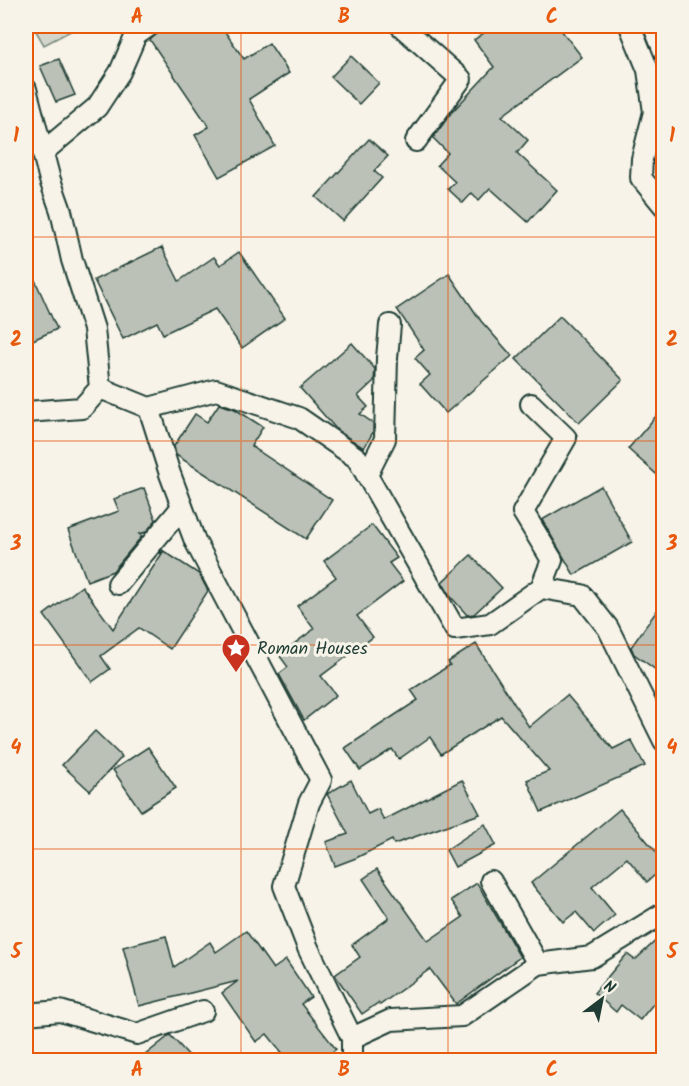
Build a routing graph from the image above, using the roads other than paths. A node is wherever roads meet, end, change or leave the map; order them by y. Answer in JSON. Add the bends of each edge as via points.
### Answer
{"nodes":[{"id":1,"x":149,"y":26,"type":"edge"},
{"id":2,"x":401,"y":26,"type":"edge"},
{"id":3,"x":630,"y":26,"type":"edge"},
{"id":4,"x":26,"y":89,"type":"edge"},
{"id":5,"x":416,"y":141,"type":"dead end"},
{"id":6,"x":43,"y":152,"type":"junction"},
{"id":7,"x":663,"y":206,"type":"edge"},
{"id":8,"x":390,"y":325,"type":"dead end"},
{"id":9,"x":100,"y":388,"type":"junction"},
{"id":10,"x":531,"y":404,"type":"dead end"},
{"id":11,"x":149,"y":408,"type":"junction"},
{"id":12,"x":26,"y":412,"type":"edge"},
{"id":13,"x":367,"y":475,"type":"junction"},
{"id":14,"x":182,"y":507,"type":"junction"},
{"id":15,"x":118,"y":584,"type":"dead end"},
{"id":16,"x":541,"y":588,"type":"junction"},
{"id":17,"x":663,"y":741,"type":"edge"},
{"id":18,"x":491,"y":881,"type":"dead end"},
{"id":19,"x":663,"y":914,"type":"edge"},
{"id":20,"x":538,"y":964,"type":"junction"},
{"id":21,"x":203,"y":1011,"type":"dead end"},
{"id":22,"x":26,"y":1014,"type":"edge"},
{"id":23,"x":352,"y":1038,"type":"junction"},
{"id":24,"x":352,"y":1060,"type":"edge"}],
"edges":[{"from":1,"to":6,"type":"street","via":[[136,35],[120,72],[97,107]]},
{"from":2,"to":5,"type":"street","via":[[461,79]]},
{"from":3,"to":7,"type":"street","via":[[648,70],[654,112],[641,178]]},
{"from":4,"to":6,"type":"street"},
{"from":6,"to":9,"type":"street","via":[[94,329]]},
{"from":8,"to":13,"type":"street","via":[[386,439]]},
{"from":9,"to":11,"type":"street"},
{"from":9,"to":12,"type":"street","via":[[82,408]]},
{"from":10,"to":16,"type":"street","via":[[567,438],[523,512],[552,560]]},
{"from":11,"to":13,"type":"street","via":[[216,390],[299,418],[357,458]]},
{"from":11,"to":14,"type":"street"},
{"from":13,"to":16,"type":"street","via":[[455,629],[490,624]]},
{"from":14,"to":15,"type":"street"},
{"from":14,"to":23,"type":"street","via":[[195,541],[321,780],[309,803],[284,886],[308,948]]},
{"from":16,"to":17,"type":"street","via":[[582,595],[608,628]]},
{"from":18,"to":20,"type":"street"},
{"from":19,"to":20,"type":"street","via":[[592,957]]},
{"from":20,"to":23,"type":"street","via":[[462,1016],[391,1020]]},
{"from":21,"to":22,"type":"street","via":[[137,1034],[60,1011]]},
{"from":23,"to":24,"type":"street"}]}
